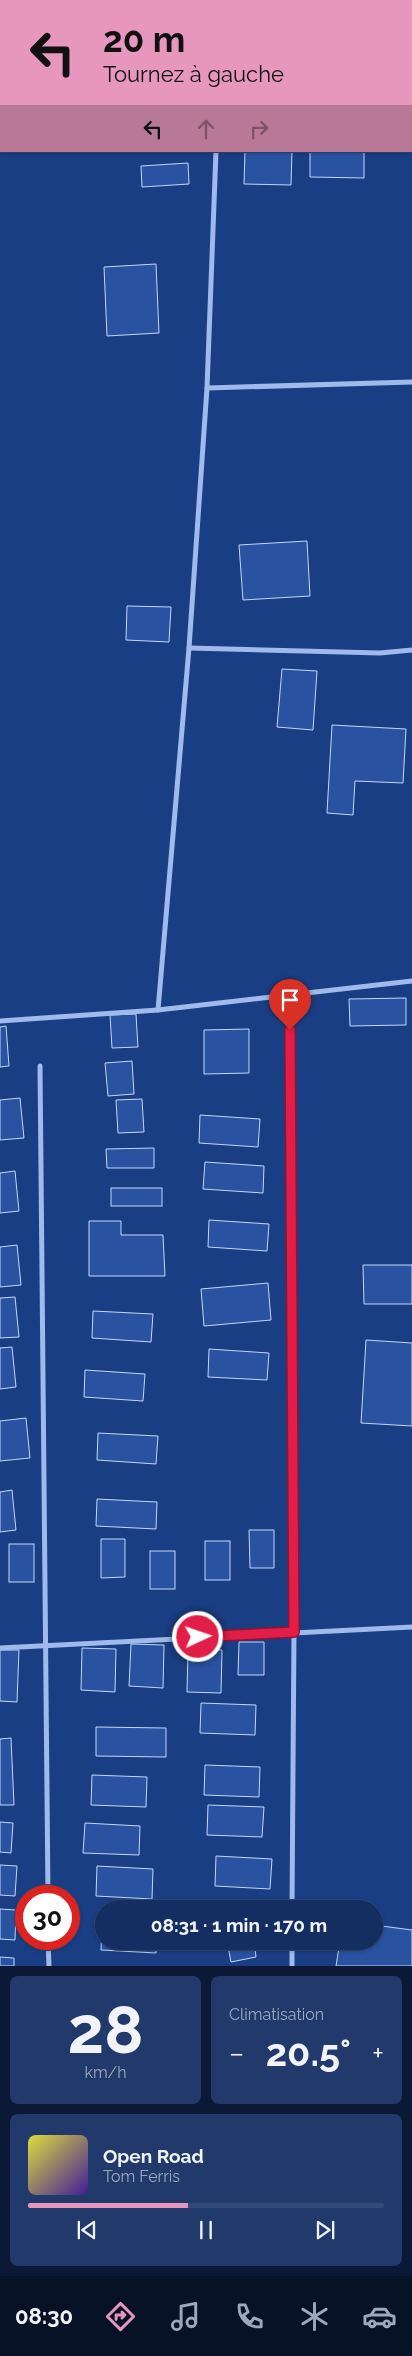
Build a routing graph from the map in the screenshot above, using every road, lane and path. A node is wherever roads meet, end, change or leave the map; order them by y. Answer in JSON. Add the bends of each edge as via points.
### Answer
{"nodes":[{"id":1,"x":216,"y":152,"type":"edge"},
{"id":2,"x":412,"y":382,"type":"edge"},
{"id":3,"x":207,"y":388,"type":"junction"},
{"id":4,"x":189,"y":648,"type":"junction"},
{"id":5,"x":412,"y":650,"type":"edge"},
{"id":6,"x":412,"y":981,"type":"edge"},
{"id":7,"x":158,"y":1010,"type":"junction"},
{"id":8,"x":0,"y":1021,"type":"edge"},
{"id":9,"x":290,"y":1030,"type":"dead end"},
{"id":10,"x":40,"y":1066,"type":"dead end"},
{"id":11,"x":412,"y":1627,"type":"edge"},
{"id":12,"x":294,"y":1632,"type":"junction"},
{"id":13,"x":46,"y":1646,"type":"junction"},
{"id":14,"x":0,"y":1648,"type":"edge"},
{"id":15,"x":48,"y":1885,"type":"edge"},
{"id":16,"x":292,"y":1900,"type":"edge"},
{"id":17,"x":48,"y":1950,"type":"edge"},
{"id":18,"x":292,"y":1950,"type":"edge"},
{"id":19,"x":49,"y":1966,"type":"edge"},
{"id":20,"x":292,"y":1966,"type":"edge"}],
"edges":[{"from":1,"to":3,"type":"street"},
{"from":2,"to":3,"type":"street"},
{"from":3,"to":4,"type":"street"},
{"from":4,"to":5,"type":"street","via":[[380,653]]},
{"from":4,"to":7,"type":"street"},
{"from":6,"to":7,"type":"street"},
{"from":7,"to":8,"type":"street"},
{"from":9,"to":12,"type":"street"},
{"from":10,"to":13,"type":"street"},
{"from":11,"to":12,"type":"street"},
{"from":12,"to":13,"type":"street"},
{"from":12,"to":16,"type":"street"},
{"from":13,"to":14,"type":"street"},
{"from":13,"to":15,"type":"street"},
{"from":17,"to":19,"type":"street"},
{"from":18,"to":20,"type":"street"}]}
